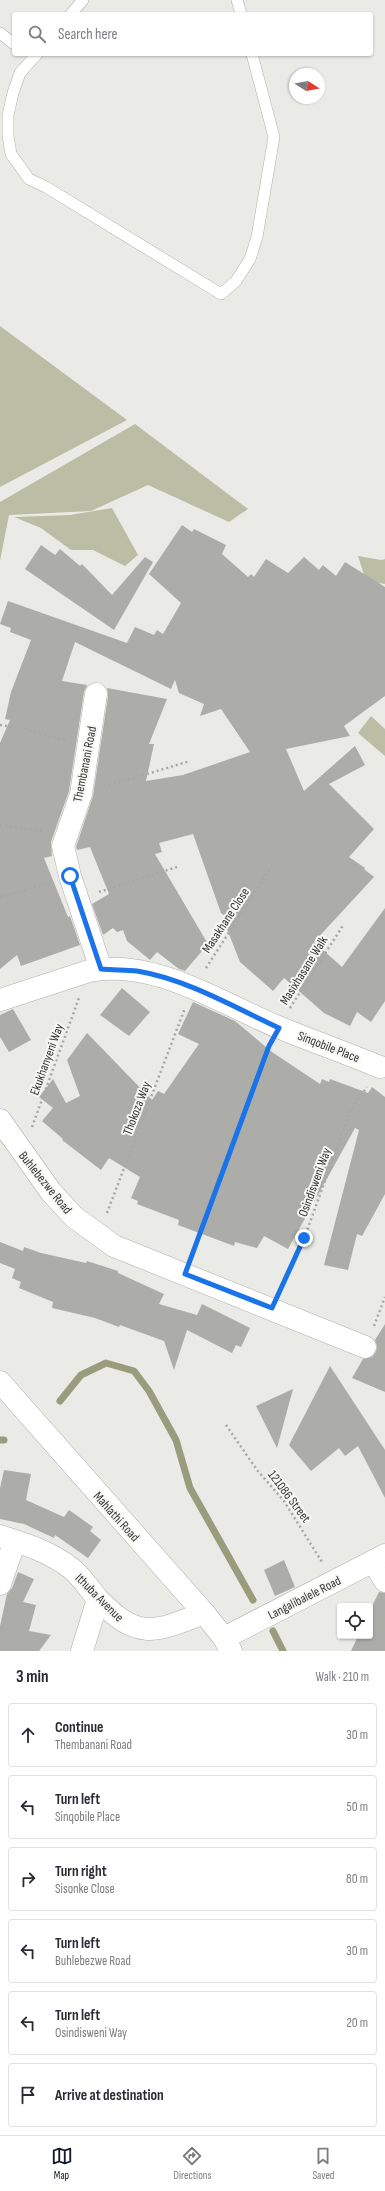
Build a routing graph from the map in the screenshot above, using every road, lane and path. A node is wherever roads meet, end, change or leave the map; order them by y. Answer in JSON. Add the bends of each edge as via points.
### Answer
{"nodes":[{"id":1,"x":83,"y":0,"type":"edge"},
{"id":2,"x":237,"y":0,"type":"edge"},
{"id":3,"x":73,"y":12,"type":"edge"},
{"id":4,"x":240,"y":12,"type":"edge"},
{"id":5,"x":0,"y":33,"type":"edge"},
{"id":6,"x":12,"y":42,"type":"edge"},
{"id":7,"x":32,"y":56,"type":"edge"},
{"id":8,"x":253,"y":56,"type":"edge"},
{"id":9,"x":96,"y":694,"type":"dead end"},
{"id":10,"x":0,"y":725,"type":"edge"},
{"id":11,"x":89,"y":747,"type":"junction"},
{"id":12,"x":190,"y":761,"type":"dead end"},
{"id":13,"x":81,"y":794,"type":"junction"},
{"id":14,"x":0,"y":825,"type":"edge"},
{"id":15,"x":66,"y":835,"type":"junction"},
{"id":16,"x":274,"y":863,"type":"dead end"},
{"id":17,"x":177,"y":867,"type":"dead end"},
{"id":18,"x":70,"y":876,"type":"junction"},
{"id":19,"x":0,"y":897,"type":"edge"},
{"id":20,"x":78,"y":898,"type":"junction"},
{"id":21,"x":344,"y":924,"type":"dead end"},
{"id":22,"x":95,"y":970,"type":"junction"},
{"id":23,"x":193,"y":989,"type":"junction"},
{"id":24,"x":0,"y":1000,"type":"edge"},
{"id":25,"x":279,"y":1028,"type":"junction"},
{"id":26,"x":383,"y":1068,"type":"edge"},
{"id":27,"x":0,"y":1120,"type":"edge"},
{"id":28,"x":22,"y":1153,"type":"junction"},
{"id":29,"x":98,"y":1235,"type":"junction"},
{"id":30,"x":185,"y":1274,"type":"junction"},
{"id":31,"x":385,"y":1297,"type":"edge"},
{"id":32,"x":272,"y":1308,"type":"junction"},
{"id":33,"x":366,"y":1347,"type":"joint"},
{"id":34,"x":0,"y":1382,"type":"edge"},
{"id":35,"x":226,"y":1425,"type":"dead end"},
{"id":36,"x":8,"y":1538,"type":"edge"},
{"id":37,"x":379,"y":1558,"type":"edge"},
{"id":38,"x":385,"y":1581,"type":"edge"},
{"id":39,"x":334,"y":1582,"type":"junction"},
{"id":40,"x":0,"y":1584,"type":"edge"},
{"id":41,"x":98,"y":1599,"type":"junction"},
{"id":42,"x":204,"y":1612,"type":"junction"},
{"id":43,"x":227,"y":1645,"type":"edge"},
{"id":44,"x":82,"y":1651,"type":"edge"}],
"edges":[{"from":1,"to":3,"type":"lane"},
{"from":2,"to":4,"type":"lane"},
{"from":5,"to":6,"type":"lane"},
{"from":7,"to":8,"type":"lane","via":[[20,73],[8,115],[10,154],[29,179],[221,294],[236,281],[250,260],[257,237],[274,137]]},
{"from":9,"to":11,"type":"street","name":"Thembanani Road"},
{"from":10,"to":11,"type":"path","via":[[26,729]]},
{"from":11,"to":13,"type":"street","name":"Thembanani Road"},
{"from":12,"to":13,"type":"path"},
{"from":13,"to":15,"type":"street","name":"Thembanani Road"},
{"from":14,"to":15,"type":"path"},
{"from":15,"to":18,"type":"street","name":"Thembanani Road","via":[[63,846]]},
{"from":16,"to":23,"type":"path","name":"Masakhane Close"},
{"from":17,"to":20,"type":"path"},
{"from":18,"to":19,"type":"path"},
{"from":18,"to":20,"type":"street","name":"Thembanani Road"},
{"from":20,"to":22,"type":"street","name":"Thembanani Road"},
{"from":21,"to":25,"type":"path","name":"Masixhasane Walk"},
{"from":22,"to":23,"type":"street","name":"Sinqobile Place","via":[[138,972]]},
{"from":22,"to":24,"type":"street","name":"Sinqobile Place"},
{"from":22,"to":28,"type":"path","name":"Ekukhanyeni Way"},
{"from":23,"to":25,"type":"street","name":"Sinqobile Place"},
{"from":23,"to":29,"type":"path","name":"Thokoza Way"},
{"from":25,"to":26,"type":"street","name":"Sinqobile Place"},
{"from":25,"to":30,"type":"path","name":"Masixhasane Walk","via":[[269,1046]]},
{"from":26,"to":32,"type":"path","name":"Osindisweni Way","via":[[351,1109],[304,1238]]},
{"from":27,"to":28,"type":"street","name":"Buhlebezwe Road"},
{"from":28,"to":29,"type":"street","name":"Buhlebezwe Road","via":[[51,1192],[74,1217]]},
{"from":29,"to":30,"type":"street","name":"Buhlebezwe Road","via":[[125,1252]]},
{"from":30,"to":32,"type":"street","name":"Buhlebezwe Road"},
{"from":31,"to":33,"type":"path"},
{"from":32,"to":33,"type":"street","name":"Buhlebezwe Road"},
{"from":34,"to":42,"type":"street","name":"Mahlathi Road"},
{"from":35,"to":39,"type":"path","name":"121086 Street","via":[[257,1470],[299,1522]]},
{"from":36,"to":40,"type":"street"},
{"from":36,"to":41,"type":"street","name":"Ithuba Avenue","via":[[54,1556],[73,1570]]},
{"from":37,"to":38,"type":"street"},
{"from":37,"to":39,"type":"street","name":"Langalibalele Road"},
{"from":39,"to":43,"type":"street","name":"Langalibalele Road"},
{"from":41,"to":42,"type":"street","name":"Ithuba Avenue","via":[[117,1618],[129,1625],[151,1629],[164,1628]]},
{"from":41,"to":44,"type":"street"},
{"from":42,"to":43,"type":"street","name":"Mahlathi Road"}]}
